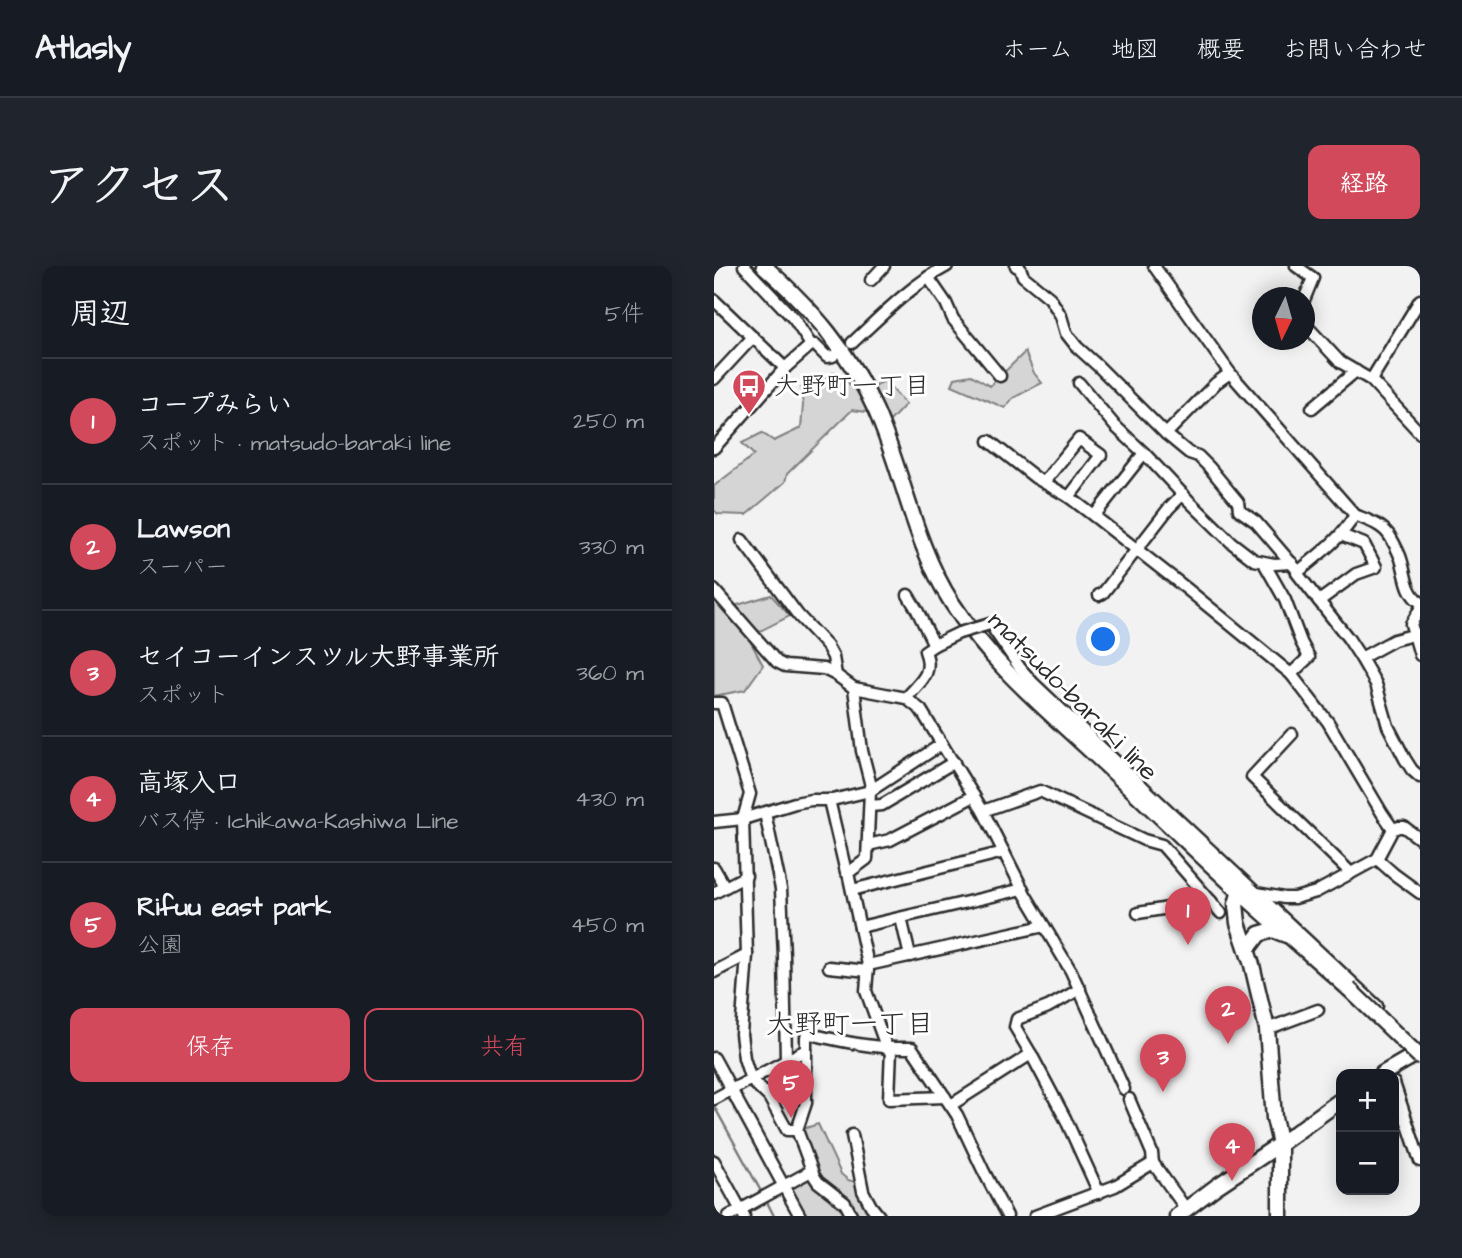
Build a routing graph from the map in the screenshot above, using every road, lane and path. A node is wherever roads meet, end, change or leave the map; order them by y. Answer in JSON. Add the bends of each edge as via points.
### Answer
{"nodes":[{"id":1,"x":744,"y":266,"type":"edge"},
{"id":2,"x":764,"y":266,"type":"edge"},
{"id":3,"x":884,"y":266,"type":"edge"},
{"id":4,"x":947,"y":266,"type":"edge"},
{"id":5,"x":1154,"y":266,"type":"edge"},
{"id":6,"x":1296,"y":266,"type":"edge"},
{"id":7,"x":1020,"y":267,"type":"edge"},
{"id":8,"x":928,"y":277,"type":"junction"},
{"id":9,"x":872,"y":279,"type":"dead end"},
{"id":10,"x":1309,"y":287,"type":"edge"},
{"id":11,"x":714,"y":300,"type":"edge"},
{"id":12,"x":1420,"y":300,"type":"edge"},
{"id":13,"x":1315,"y":335,"type":"edge"},
{"id":14,"x":753,"y":337,"type":"junction"},
{"id":15,"x":852,"y":343,"type":"dead end"},
{"id":16,"x":811,"y":345,"type":"junction"},
{"id":17,"x":834,"y":356,"type":"dead end"},
{"id":18,"x":785,"y":368,"type":"junction"},
{"id":19,"x":716,"y":371,"type":"edge"},
{"id":20,"x":1356,"y":371,"type":"junction"},
{"id":21,"x":1230,"y":373,"type":"junction"},
{"id":22,"x":1000,"y":376,"type":"dead end"},
{"id":23,"x":1371,"y":380,"type":"junction"},
{"id":24,"x":1079,"y":383,"type":"dead end"},
{"id":25,"x":1312,"y":408,"type":"dead end"},
{"id":26,"x":1420,"y":433,"type":"edge"},
{"id":27,"x":1166,"y":434,"type":"junction"},
{"id":28,"x":989,"y":441,"type":"dead end"},
{"id":29,"x":714,"y":448,"type":"edge"},
{"id":30,"x":1144,"y":453,"type":"junction"},
{"id":31,"x":1044,"y":482,"type":"junction"},
{"id":32,"x":1184,"y":494,"type":"junction"},
{"id":33,"x":1069,"y":497,"type":"junction"},
{"id":34,"x":1355,"y":514,"type":"junction"},
{"id":35,"x":1094,"y":516,"type":"junction"},
{"id":36,"x":1341,"y":535,"type":"junction"},
{"id":37,"x":742,"y":540,"type":"dead end"},
{"id":38,"x":1136,"y":548,"type":"junction"},
{"id":39,"x":1264,"y":563,"type":"junction"},
{"id":40,"x":1295,"y":567,"type":"junction"},
{"id":41,"x":714,"y":590,"type":"edge"},
{"id":42,"x":908,"y":595,"type":"dead end"},
{"id":43,"x":1098,"y":596,"type":"dead end"},
{"id":44,"x":1319,"y":601,"type":"junction"},
{"id":45,"x":1420,"y":601,"type":"edge"},
{"id":46,"x":1420,"y":609,"type":"edge"},
{"id":47,"x":1413,"y":635,"type":"junction"},
{"id":48,"x":934,"y":645,"type":"junction"},
{"id":49,"x":1420,"y":654,"type":"edge"},
{"id":50,"x":1361,"y":658,"type":"junction"},
{"id":51,"x":836,"y":674,"type":"junction"},
{"id":52,"x":1291,"y":674,"type":"junction"},
{"id":53,"x":854,"y":688,"type":"junction"},
{"id":54,"x":906,"y":698,"type":"junction"},
{"id":55,"x":714,"y":702,"type":"edge"},
{"id":56,"x":1292,"y":734,"type":"dead end"},
{"id":57,"x":942,"y":744,"type":"junction"},
{"id":58,"x":954,"y":762,"type":"junction"},
{"id":59,"x":1420,"y":777,"type":"edge"},
{"id":60,"x":1138,"y":789,"type":"junction"},
{"id":61,"x":870,"y":791,"type":"junction"},
{"id":62,"x":974,"y":796,"type":"junction"},
{"id":63,"x":829,"y":800,"type":"junction"},
{"id":64,"x":870,"y":806,"type":"junction"},
{"id":65,"x":983,"y":811,"type":"junction"},
{"id":66,"x":765,"y":813,"type":"junction"},
{"id":67,"x":743,"y":818,"type":"junction"},
{"id":68,"x":714,"y":822,"type":"edge"},
{"id":69,"x":1393,"y":829,"type":"junction"},
{"id":70,"x":1420,"y":839,"type":"edge"},
{"id":71,"x":868,"y":845,"type":"junction"},
{"id":72,"x":1004,"y":852,"type":"junction"},
{"id":73,"x":1377,"y":859,"type":"junction"},
{"id":74,"x":714,"y":868,"type":"edge"},
{"id":75,"x":848,"y":873,"type":"junction"},
{"id":76,"x":1351,"y":873,"type":"junction"},
{"id":77,"x":746,"y":876,"type":"junction"},
{"id":78,"x":724,"y":887,"type":"junction"},
{"id":79,"x":1023,"y":889,"type":"junction"},
{"id":80,"x":852,"y":890,"type":"junction"},
{"id":81,"x":1240,"y":891,"type":"junction"},
{"id":82,"x":714,"y":893,"type":"edge"},
{"id":83,"x":1257,"y":893,"type":"junction"},
{"id":84,"x":1420,"y":893,"type":"edge"},
{"id":85,"x":1211,"y":901,"type":"junction"},
{"id":86,"x":1138,"y":913,"type":"dead end"},
{"id":87,"x":1221,"y":913,"type":"dead end"},
{"id":88,"x":901,"y":918,"type":"junction"},
{"id":89,"x":1044,"y":926,"type":"junction"},
{"id":90,"x":860,"y":927,"type":"junction"},
{"id":91,"x":1296,"y":940,"type":"junction"},
{"id":92,"x":1247,"y":950,"type":"junction"},
{"id":93,"x":747,"y":955,"type":"junction"},
{"id":94,"x":910,"y":956,"type":"junction"},
{"id":95,"x":829,"y":967,"type":"dead end"},
{"id":96,"x":715,"y":968,"type":"edge"},
{"id":97,"x":868,"y":968,"type":"junction"},
{"id":98,"x":1080,"y":989,"type":"junction"},
{"id":99,"x":1318,"y":1010,"type":"dead end"},
{"id":100,"x":1383,"y":1012,"type":"dead end"},
{"id":101,"x":1267,"y":1028,"type":"junction"},
{"id":102,"x":889,"y":1049,"type":"junction"},
{"id":103,"x":806,"y":1050,"type":"junction"},
{"id":104,"x":1031,"y":1054,"type":"junction"},
{"id":105,"x":1420,"y":1055,"type":"edge"},
{"id":106,"x":714,"y":1058,"type":"edge"},
{"id":107,"x":786,"y":1060,"type":"junction"},
{"id":108,"x":1398,"y":1069,"type":"edge"},
{"id":109,"x":751,"y":1080,"type":"junction"},
{"id":110,"x":730,"y":1089,"type":"junction"},
{"id":111,"x":714,"y":1099,"type":"edge"},
{"id":112,"x":948,"y":1101,"type":"junction"},
{"id":113,"x":1399,"y":1103,"type":"edge"},
{"id":114,"x":1336,"y":1104,"type":"edge"},
{"id":115,"x":797,"y":1130,"type":"junction"},
{"id":116,"x":852,"y":1135,"type":"dead end"},
{"id":117,"x":1280,"y":1144,"type":"junction"},
{"id":118,"x":714,"y":1161,"type":"edge"},
{"id":119,"x":1420,"y":1161,"type":"edge"},
{"id":120,"x":1153,"y":1163,"type":"junction"},
{"id":121,"x":811,"y":1171,"type":"junction"},
{"id":122,"x":783,"y":1186,"type":"junction"},
{"id":123,"x":1099,"y":1193,"type":"junction"},
{"id":124,"x":1181,"y":1212,"type":"edge"},
{"id":125,"x":742,"y":1213,"type":"edge"},
{"id":126,"x":729,"y":1216,"type":"edge"},
{"id":127,"x":800,"y":1216,"type":"edge"},
{"id":128,"x":852,"y":1216,"type":"edge"},
{"id":129,"x":879,"y":1216,"type":"edge"},
{"id":130,"x":1007,"y":1216,"type":"edge"},
{"id":131,"x":1035,"y":1216,"type":"edge"},
{"id":132,"x":1280,"y":1216,"type":"edge"}],
"edges":[{"from":1,"to":16,"type":"street","via":[[794,319]]},
{"from":2,"to":60,"type":"main road","name":"matsudo-baraki line","via":[[817,318],[856,370],[876,412],[930,563],[970,628],[995,660]]},
{"from":3,"to":9,"type":"street"},
{"from":4,"to":8,"type":"street"},
{"from":5,"to":21,"type":"street"},
{"from":6,"to":10,"type":"street","via":[[1313,278]]},
{"from":7,"to":27,"type":"street","via":[[1023,276],[1050,298],[1077,347]]},
{"from":8,"to":15,"type":"street"},
{"from":8,"to":22,"type":"street","via":[[953,319]]},
{"from":11,"to":14,"type":"street"},
{"from":12,"to":23,"type":"street"},
{"from":13,"to":20,"type":"street","via":[[1340,362]]},
{"from":14,"to":18,"type":"street"},
{"from":14,"to":19,"type":"street"},
{"from":16,"to":17,"type":"street","via":[[827,357]]},
{"from":16,"to":18,"type":"street"},
{"from":18,"to":29,"type":"street"},
{"from":20,"to":23,"type":"street"},
{"from":20,"to":25,"type":"street"},
{"from":21,"to":27,"type":"street"},
{"from":21,"to":34,"type":"street"},
{"from":23,"to":26,"type":"street"},
{"from":24,"to":30,"type":"street"},
{"from":27,"to":40,"type":"street","via":[[1209,467],[1238,502],[1239,510],[1256,522]]},
{"from":28,"to":31,"type":"street"},
{"from":30,"to":32,"type":"street"},
{"from":30,"to":35,"type":"street"},
{"from":31,"to":33,"type":"street"},
{"from":31,"to":33,"type":"street","via":[[1079,439],[1101,456]]},
{"from":32,"to":38,"type":"street"},
{"from":32,"to":39,"type":"street","via":[[1232,543]]},
{"from":33,"to":35,"type":"street"},
{"from":34,"to":36,"type":"street"},
{"from":34,"to":45,"type":"street","via":[[1388,533],[1410,591]]},
{"from":35,"to":38,"type":"street"},
{"from":36,"to":40,"type":"street"},
{"from":36,"to":44,"type":"street","via":[[1364,544],[1376,567],[1356,574]]},
{"from":37,"to":51,"type":"street","via":[[827,646]]},
{"from":38,"to":43,"type":"street"},
{"from":38,"to":52,"type":"street"},
{"from":39,"to":40,"type":"street"},
{"from":39,"to":52,"type":"street","via":[[1309,657]]},
{"from":40,"to":44,"type":"street"},
{"from":41,"to":51,"type":"street","via":[[777,662]]},
{"from":42,"to":48,"type":"street"},
{"from":44,"to":50,"type":"street"},
{"from":46,"to":47,"type":"street","via":[[1411,624]]},
{"from":47,"to":49,"type":"street"},
{"from":47,"to":50,"type":"street"},
{"from":48,"to":54,"type":"street","via":[[925,651],[928,669]]},
{"from":48,"to":60,"type":"street","bridge":true,"via":[[990,624],[1033,683]]},
{"from":50,"to":59,"type":"street","via":[[1376,684],[1388,726]]},
{"from":51,"to":53,"type":"street"},
{"from":52,"to":69,"type":"street","via":[[1328,722]]},
{"from":53,"to":54,"type":"street"},
{"from":53,"to":61,"type":"street"},
{"from":54,"to":57,"type":"street","via":[[921,710]]},
{"from":55,"to":67,"type":"street","via":[[722,703],[750,794]]},
{"from":56,"to":76,"type":"street","via":[[1252,777]]},
{"from":57,"to":58,"type":"street"},
{"from":57,"to":61,"type":"street"},
{"from":58,"to":62,"type":"street"},
{"from":58,"to":64,"type":"street","via":[[882,805]]},
{"from":60,"to":81,"type":"main road","name":"matsudo-baraki line"},
{"from":60,"to":83,"type":"street"},
{"from":61,"to":63,"type":"street"},
{"from":61,"to":64,"type":"street"},
{"from":62,"to":65,"type":"street"},
{"from":62,"to":71,"type":"street","via":[[890,841]]},
{"from":63,"to":66,"type":"street","via":[[795,803]]},
{"from":63,"to":75,"type":"street"},
{"from":64,"to":71,"type":"street"},
{"from":65,"to":72,"type":"street"},
{"from":65,"to":85,"type":"street","via":[[1040,791],[1162,845]]},
{"from":66,"to":67,"type":"street"},
{"from":66,"to":107,"type":"street","via":[[781,889]]},
{"from":67,"to":68,"type":"street"},
{"from":67,"to":77,"type":"street"},
{"from":69,"to":70,"type":"street","via":[[1404,827]]},
{"from":69,"to":73,"type":"street"},
{"from":71,"to":75,"type":"street","via":[[867,859]]},
{"from":72,"to":79,"type":"street"},
{"from":72,"to":80,"type":"street"},
{"from":73,"to":76,"type":"street"},
{"from":73,"to":84,"type":"street"},
{"from":74,"to":78,"type":"street"},
{"from":75,"to":80,"type":"street"},
{"from":76,"to":83,"type":"street","via":[[1295,898]]},
{"from":77,"to":78,"type":"street"},
{"from":77,"to":93,"type":"street"},
{"from":78,"to":82,"type":"street"},
{"from":79,"to":88,"type":"street"},
{"from":79,"to":89,"type":"street"},
{"from":80,"to":90,"type":"street"},
{"from":81,"to":91,"type":"main road","name":"matsudo-baraki line"},
{"from":81,"to":92,"type":"main road","via":[[1238,923]]},
{"from":83,"to":100,"type":"street"},
{"from":85,"to":86,"type":"street"},
{"from":85,"to":87,"type":"street"},
{"from":88,"to":90,"type":"street"},
{"from":88,"to":94,"type":"street"},
{"from":89,"to":94,"type":"street"},
{"from":89,"to":98,"type":"street"},
{"from":90,"to":97,"type":"street"},
{"from":91,"to":92,"type":"main road","via":[[1266,931]]},
{"from":91,"to":105,"type":"main road","name":"matsudo-baraki line","bridge":true},
{"from":92,"to":101,"type":"main road"},
{"from":93,"to":96,"type":"street"},
{"from":93,"to":109,"type":"street","via":[[741,1034]]},
{"from":94,"to":97,"type":"street"},
{"from":95,"to":97,"type":"street"},
{"from":97,"to":102,"type":"street","via":[[866,991]]},
{"from":98,"to":104,"type":"street","via":[[1017,1019],[1015,1027]]},
{"from":98,"to":120,"type":"street"},
{"from":99,"to":101,"type":"street"},
{"from":101,"to":117,"type":"main road"},
{"from":102,"to":103,"type":"street","via":[[810,1034]]},
{"from":102,"to":112,"type":"street","via":[[912,1048]]},
{"from":102,"to":112,"type":"street","via":[[889,1099]]},
{"from":103,"to":107,"type":"street"},
{"from":103,"to":115,"type":"street","via":[[806,1103]]},
{"from":104,"to":112,"type":"street"},
{"from":104,"to":123,"type":"street"},
{"from":105,"to":108,"type":"main road"},
{"from":106,"to":110,"type":"street"},
{"from":107,"to":109,"type":"street"},
{"from":109,"to":110,"type":"street"},
{"from":109,"to":115,"type":"street","via":[[769,1097],[787,1129]]},
{"from":110,"to":111,"type":"street"},
{"from":110,"to":122,"type":"street"},
{"from":112,"to":130,"type":"street"},
{"from":113,"to":119,"type":"street"},
{"from":114,"to":117,"type":"main road"},
{"from":115,"to":121,"type":"street"},
{"from":116,"to":129,"type":"street","via":[[863,1191]]},
{"from":117,"to":124,"type":"main road"},
{"from":117,"to":132,"type":"main road"},
{"from":118,"to":125,"type":"street"},
{"from":120,"to":123,"type":"street"},
{"from":120,"to":124,"type":"street"},
{"from":121,"to":122,"type":"street"},
{"from":121,"to":128,"type":"street","via":[[845,1203]]},
{"from":122,"to":125,"type":"street"},
{"from":122,"to":127,"type":"street"},
{"from":123,"to":131,"type":"street"},
{"from":125,"to":126,"type":"street"}]}
